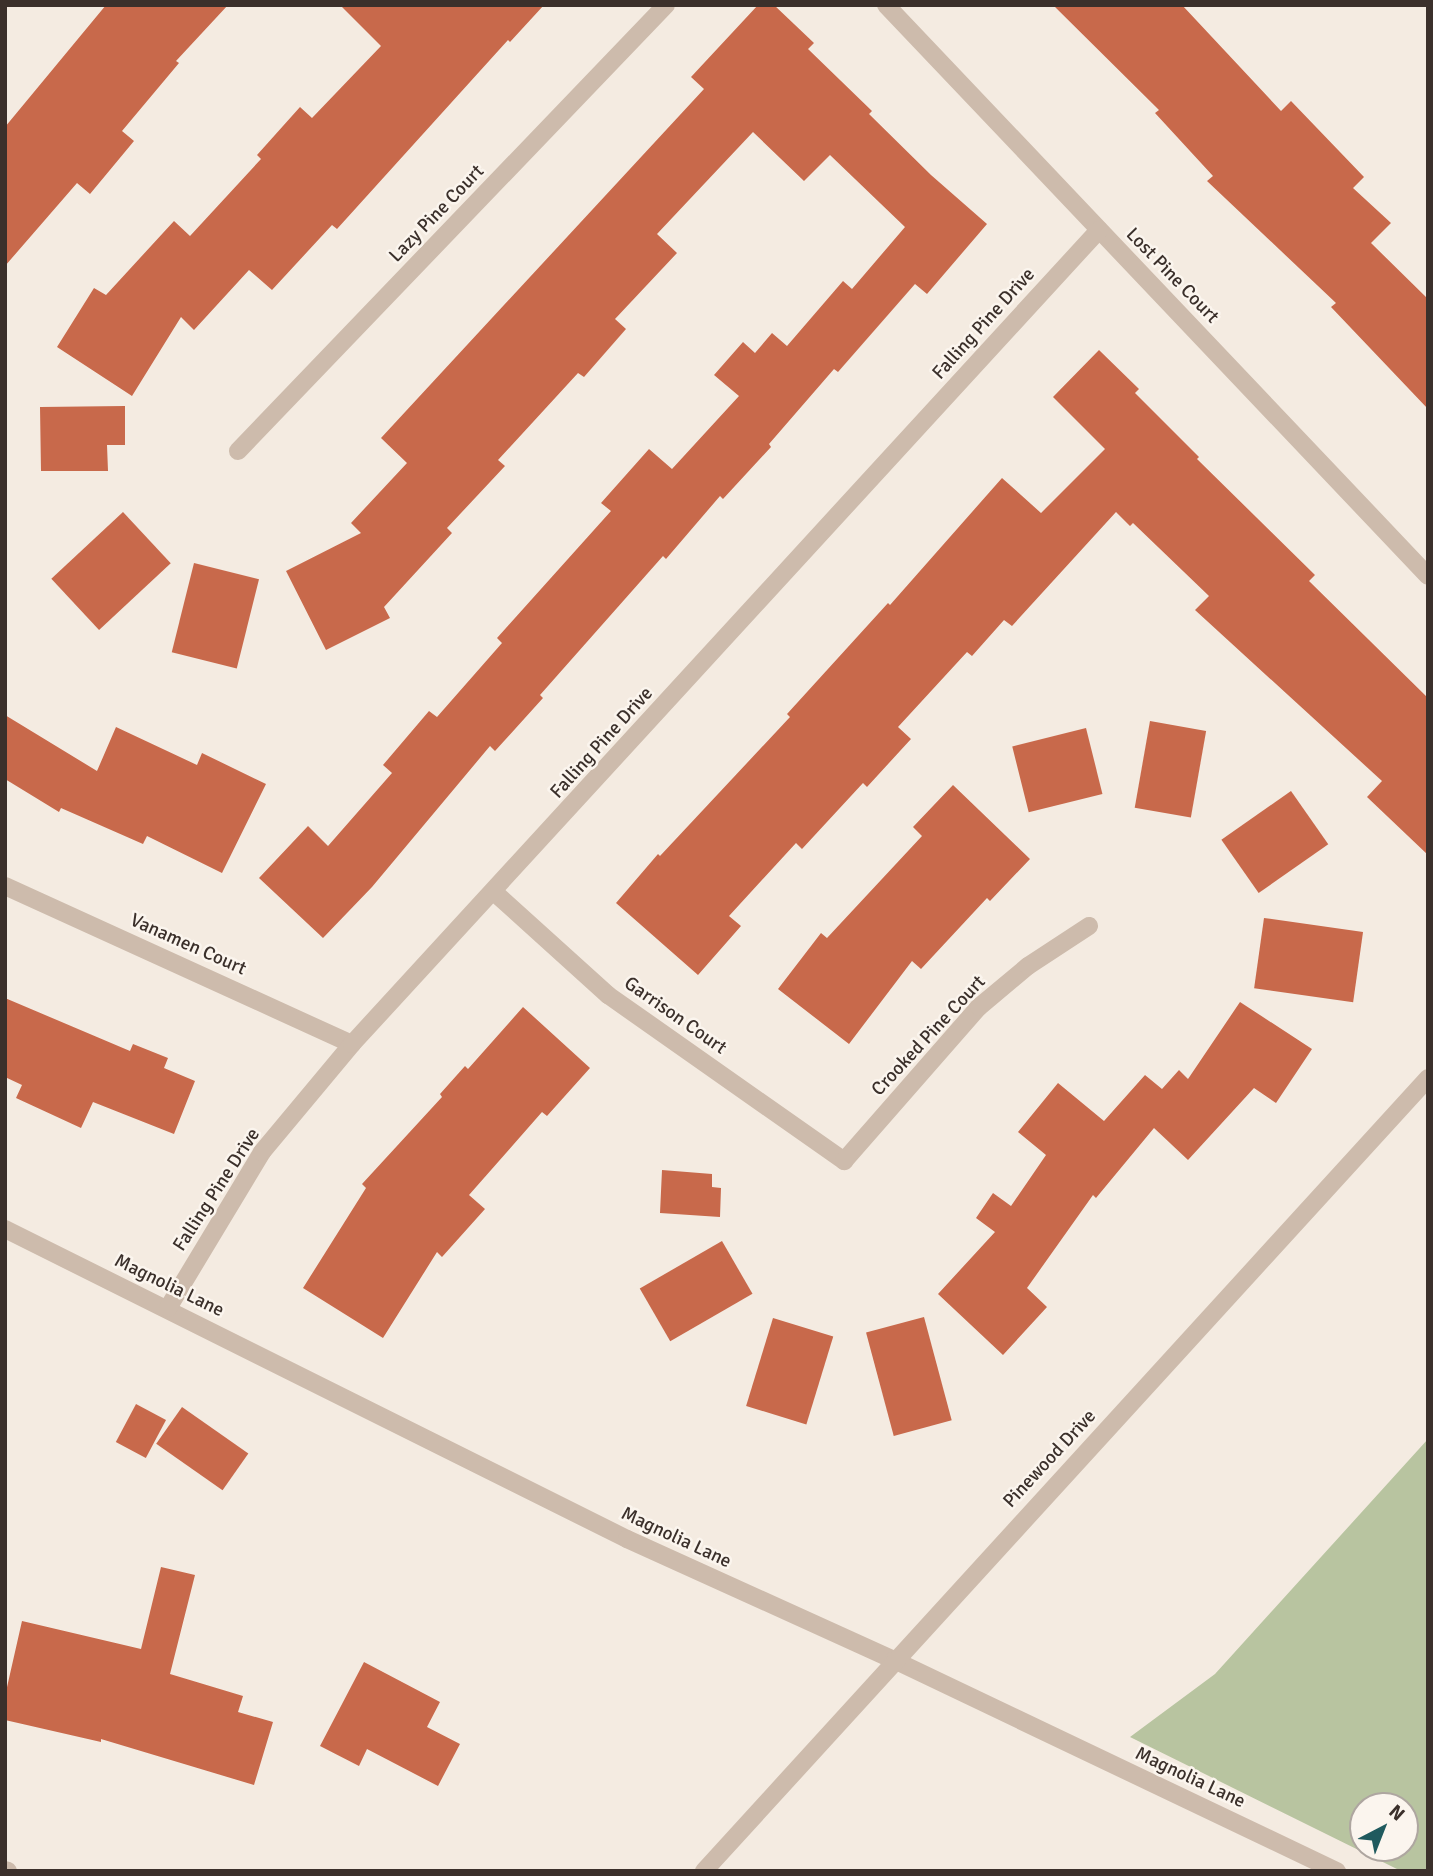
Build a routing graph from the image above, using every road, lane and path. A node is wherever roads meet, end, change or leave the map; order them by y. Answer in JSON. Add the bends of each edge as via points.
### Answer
{"nodes":[{"id":1,"x":666,"y":5,"type":"edge"},
{"id":2,"x":886,"y":5,"type":"edge"},
{"id":3,"x":1099,"y":230,"type":"junction"},
{"id":4,"x":237,"y":451,"type":"dead end"},
{"id":5,"x":1428,"y":576,"type":"edge"},
{"id":6,"x":5,"y":886,"type":"edge"},
{"id":7,"x":494,"y":892,"type":"junction"},
{"id":8,"x":1089,"y":926,"type":"dead end"},
{"id":9,"x":352,"y":1044,"type":"junction"},
{"id":10,"x":1428,"y":1078,"type":"edge"},
{"id":11,"x":844,"y":1161,"type":"joint"},
{"id":12,"x":5,"y":1228,"type":"edge"},
{"id":13,"x":168,"y":1308,"type":"junction"},
{"id":14,"x":894,"y":1660,"type":"junction"},
{"id":15,"x":705,"y":1871,"type":"edge"},
{"id":16,"x":1337,"y":1871,"type":"edge"}],
"edges":[{"from":1,"to":4,"type":"street","name":"Lazy Pine Court"},
{"from":2,"to":3,"type":"street","name":"Lost Pine Court"},
{"from":3,"to":5,"type":"street","name":"Lost Pine Court"},
{"from":3,"to":7,"type":"street","name":"Falling Pine Drive"},
{"from":6,"to":9,"type":"street","name":"Vanamen Court"},
{"from":7,"to":9,"type":"street","name":"Falling Pine Drive"},
{"from":7,"to":11,"type":"street","name":"Garrison Court","via":[[608,995]]},
{"from":8,"to":11,"type":"street","name":"Crooked Pine Court","via":[[1028,966],[979,1007]]},
{"from":9,"to":13,"type":"street","name":"Falling Pine Drive","via":[[262,1152]]},
{"from":10,"to":14,"type":"street","name":"Pinewood Drive"},
{"from":12,"to":13,"type":"street","name":"Magnolia Lane"},
{"from":13,"to":14,"type":"street","name":"Magnolia Lane","via":[[627,1539]]},
{"from":14,"to":15,"type":"street","name":"Pinewood Drive"},
{"from":14,"to":16,"type":"street","name":"Magnolia Lane"}]}
